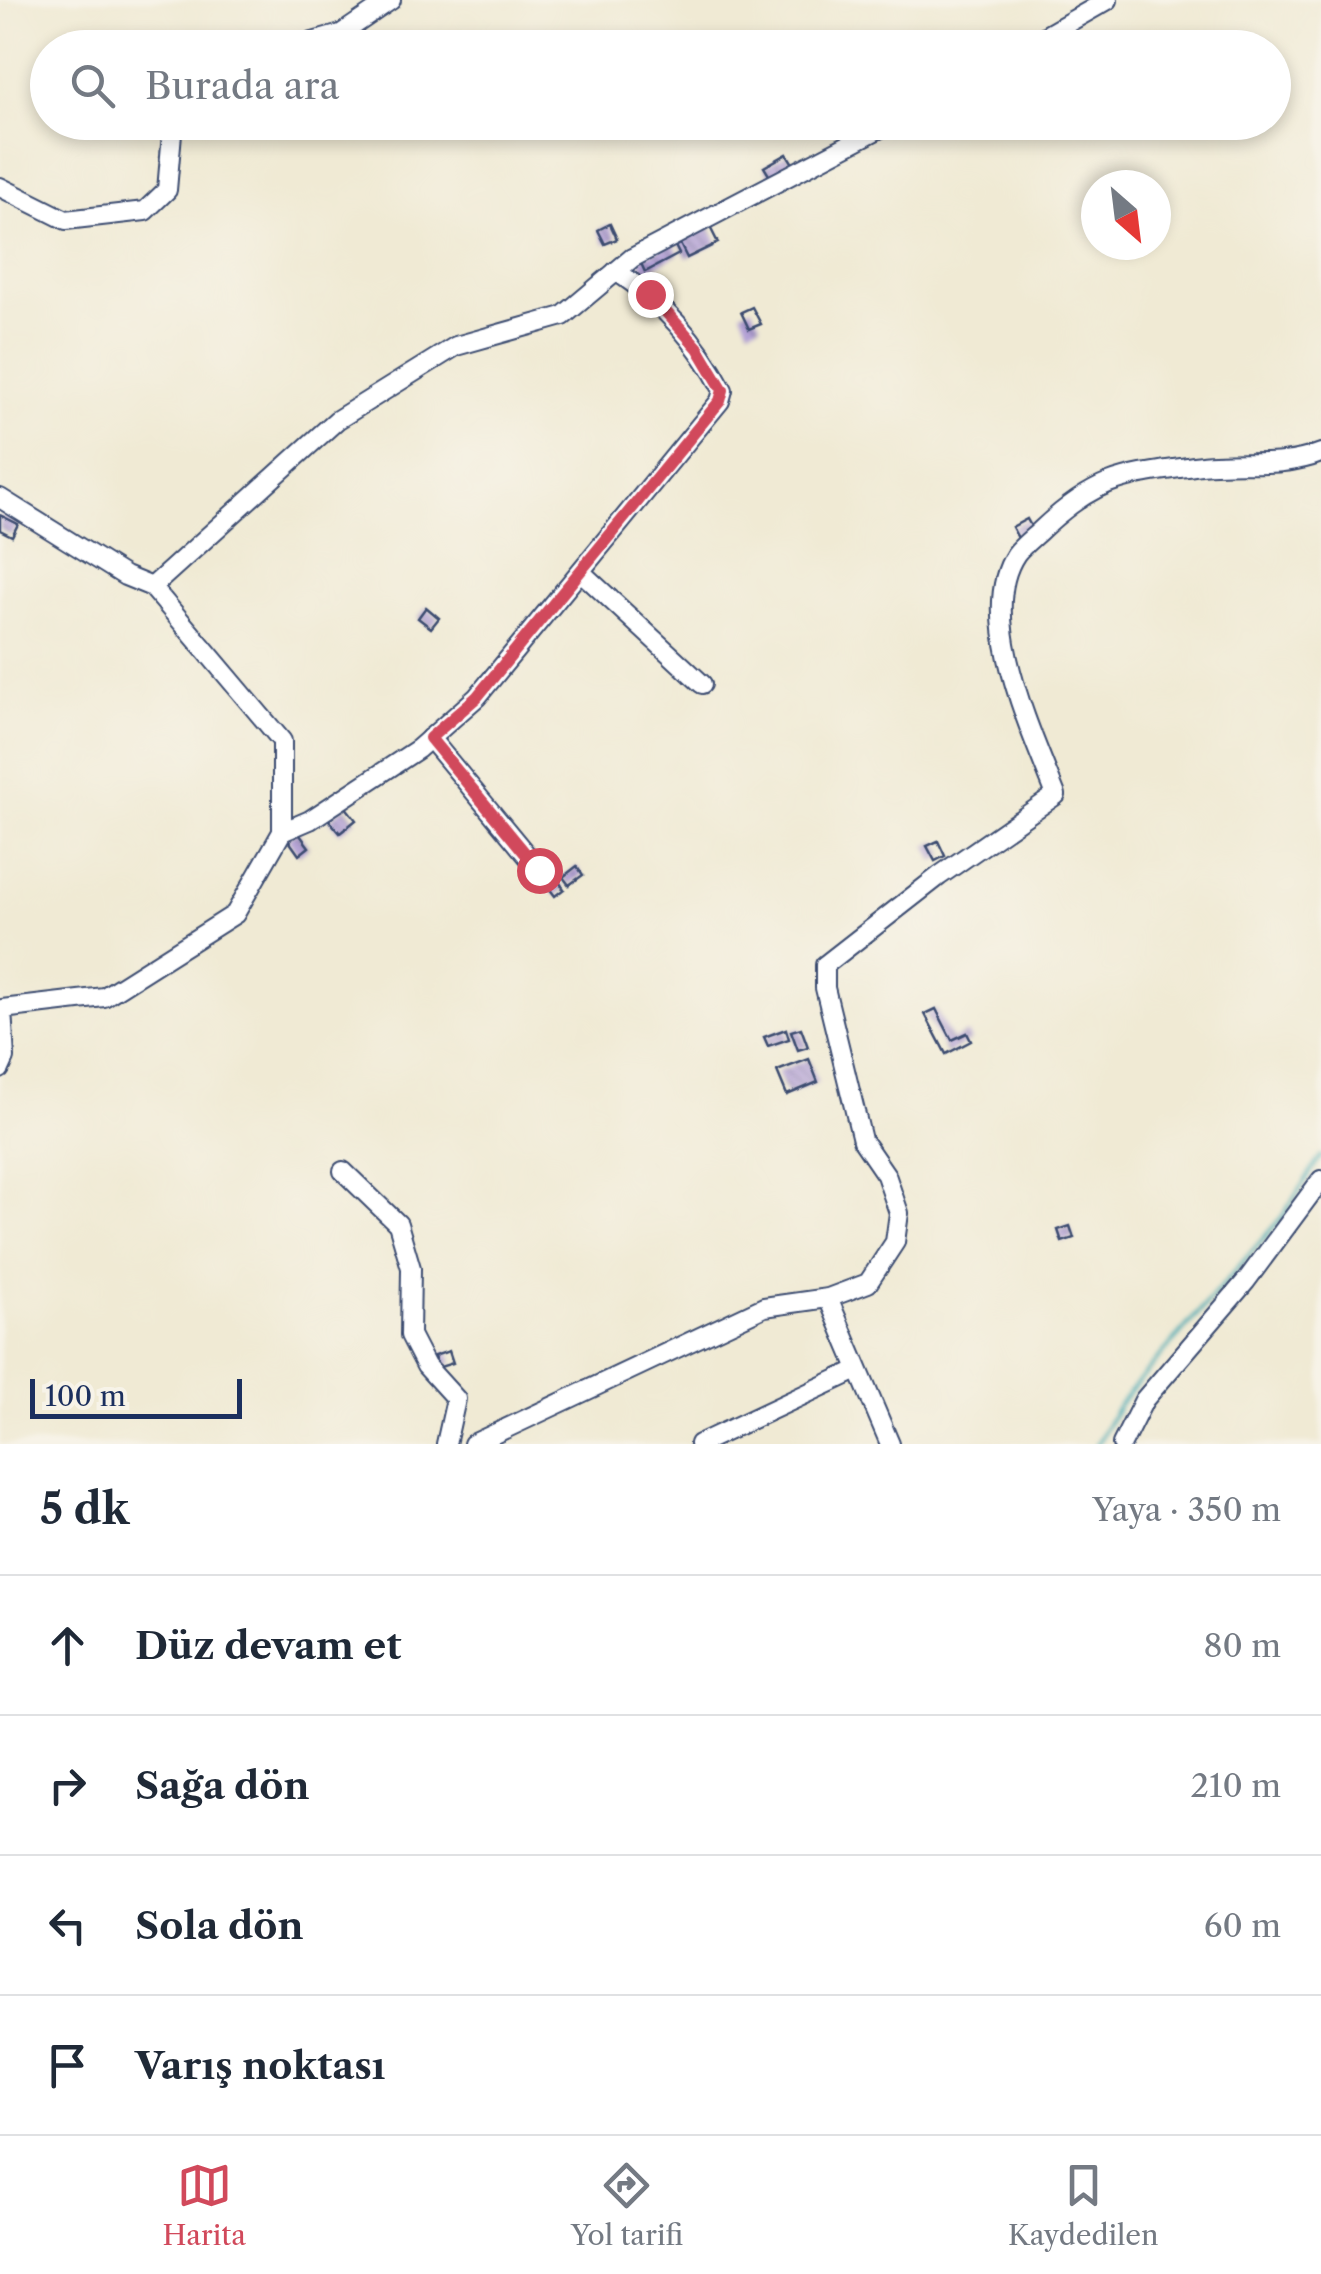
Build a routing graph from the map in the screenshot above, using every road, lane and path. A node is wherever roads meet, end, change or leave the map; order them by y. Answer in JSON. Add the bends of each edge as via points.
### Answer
{"nodes":[{"id":1,"x":391,"y":0,"type":"edge"},
{"id":2,"x":1108,"y":0,"type":"edge"},
{"id":3,"x":347,"y":30,"type":"edge"},
{"id":4,"x":1056,"y":30,"type":"edge"},
{"id":5,"x":171,"y":140,"type":"edge"},
{"id":6,"x":858,"y":140,"type":"edge"},
{"id":7,"x":0,"y":187,"type":"edge"},
{"id":8,"x":616,"y":271,"type":"junction"},
{"id":9,"x":1321,"y":453,"type":"edge"},
{"id":10,"x":0,"y":498,"type":"edge"},
{"id":11,"x":581,"y":572,"type":"junction"},
{"id":12,"x":152,"y":586,"type":"junction"},
{"id":13,"x":702,"y":684,"type":"dead end"},
{"id":14,"x":430,"y":738,"type":"junction"},
{"id":15,"x":282,"y":832,"type":"junction"},
{"id":16,"x":539,"y":870,"type":"dead end"},
{"id":17,"x":0,"y":1068,"type":"edge"},
{"id":18,"x":343,"y":1170,"type":"dead end"},
{"id":19,"x":1321,"y":1180,"type":"edge"},
{"id":20,"x":828,"y":1298,"type":"junction"},
{"id":21,"x":857,"y":1370,"type":"junction"},
{"id":22,"x":446,"y":1444,"type":"edge"},
{"id":23,"x":474,"y":1444,"type":"edge"},
{"id":24,"x":698,"y":1444,"type":"edge"},
{"id":25,"x":890,"y":1444,"type":"edge"},
{"id":26,"x":1122,"y":1444,"type":"edge"}],
"edges":[{"from":1,"to":3,"type":"street"},
{"from":2,"to":4,"type":"street"},
{"from":5,"to":7,"type":"street","via":[[168,190],[145,211],[66,220]]},
{"from":6,"to":8,"type":"street"},
{"from":8,"to":11,"type":"street","via":[[650,294],[698,348],[723,390]]},
{"from":8,"to":12,"type":"street","via":[[563,316],[456,346],[337,420]]},
{"from":9,"to":20,"type":"street","via":[[1290,465],[1236,460],[1114,478],[1075,498],[1016,553],[1005,578],[1003,646],[1056,795],[826,965],[825,988],[862,1140],[886,1175],[899,1213],[895,1242],[868,1284]]},
{"from":10,"to":12,"type":"street"},
{"from":11,"to":13,"type":"street"},
{"from":11,"to":14,"type":"street","via":[[477,697]]},
{"from":12,"to":15,"type":"street","via":[[282,740]]},
{"from":14,"to":15,"type":"street"},
{"from":14,"to":16,"type":"street"},
{"from":15,"to":17,"type":"street","via":[[235,914],[104,997],[2,1008]]},
{"from":18,"to":22,"type":"street","via":[[398,1224],[411,1268],[410,1335],[426,1366],[456,1399]]},
{"from":19,"to":26,"type":"street","via":[[1246,1282],[1144,1400]]},
{"from":20,"to":21,"type":"street"},
{"from":20,"to":23,"type":"street","via":[[764,1307]]},
{"from":21,"to":24,"type":"street"},
{"from":21,"to":25,"type":"street"}]}
